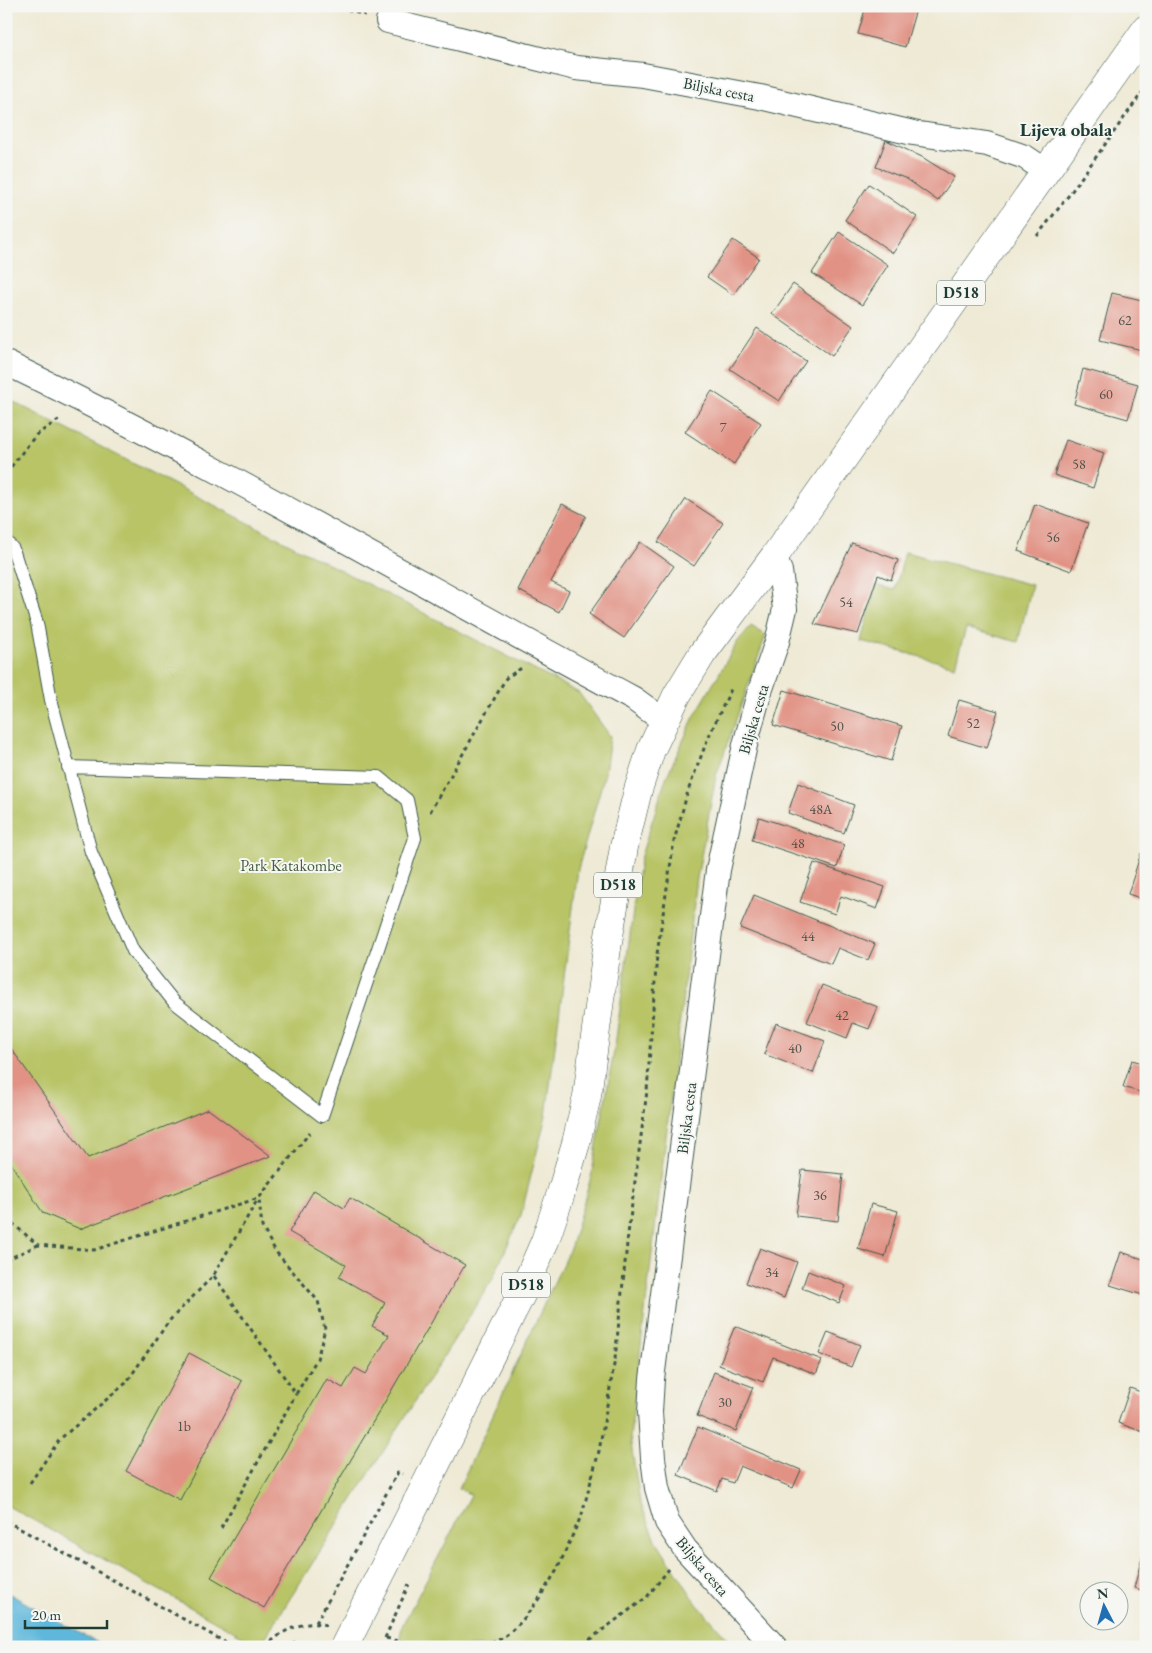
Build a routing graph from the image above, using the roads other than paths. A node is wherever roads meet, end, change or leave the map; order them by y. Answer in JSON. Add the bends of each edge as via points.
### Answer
{"nodes":[{"id":1,"x":388,"y":21,"type":"road end"},
{"id":2,"x":1146,"y":29,"type":"edge"},
{"id":3,"x":1046,"y":171,"type":"junction"},
{"id":4,"x":6,"y":363,"type":"edge"},
{"id":5,"x":6,"y":540,"type":"edge"},
{"id":6,"x":774,"y":557,"type":"junction"},
{"id":7,"x":664,"y":721,"type":"junction"},
{"id":8,"x":68,"y":767,"type":"junction"},
{"id":9,"x":344,"y":1647,"type":"edge"},
{"id":10,"x":775,"y":1647,"type":"edge"}],
"edges":[{"from":1,"to":3,"type":"street","name":"Biljska cesta","via":[[576,68],[643,75],[760,97],[912,133],[987,144],[1024,157]]},
{"from":2,"to":3,"type":"main road","number":"D518"},
{"from":3,"to":6,"type":"main road","number":"D518"},
{"from":4,"to":7,"type":"street","via":[[85,401],[374,556],[634,699]]},
{"from":5,"to":8,"type":"lane","via":[[13,549],[37,623],[51,700]]},
{"from":6,"to":7,"type":"main road","number":"D518","via":[[702,654]]},
{"from":6,"to":10,"type":"street","name":"Biljska cesta","via":[[780,572],[785,609],[778,642],[745,745],[718,870],[650,1412],[652,1458],[667,1522],[685,1549]]},
{"from":7,"to":9,"type":"main road","number":"D518","bridge":true,"via":[[638,790],[624,847],[587,1096],[576,1143],[545,1241]]},
{"from":8,"to":8,"type":"lane","via":[[91,852],[133,951],[174,1002],[322,1116],[415,838],[407,800],[378,777]]}]}
